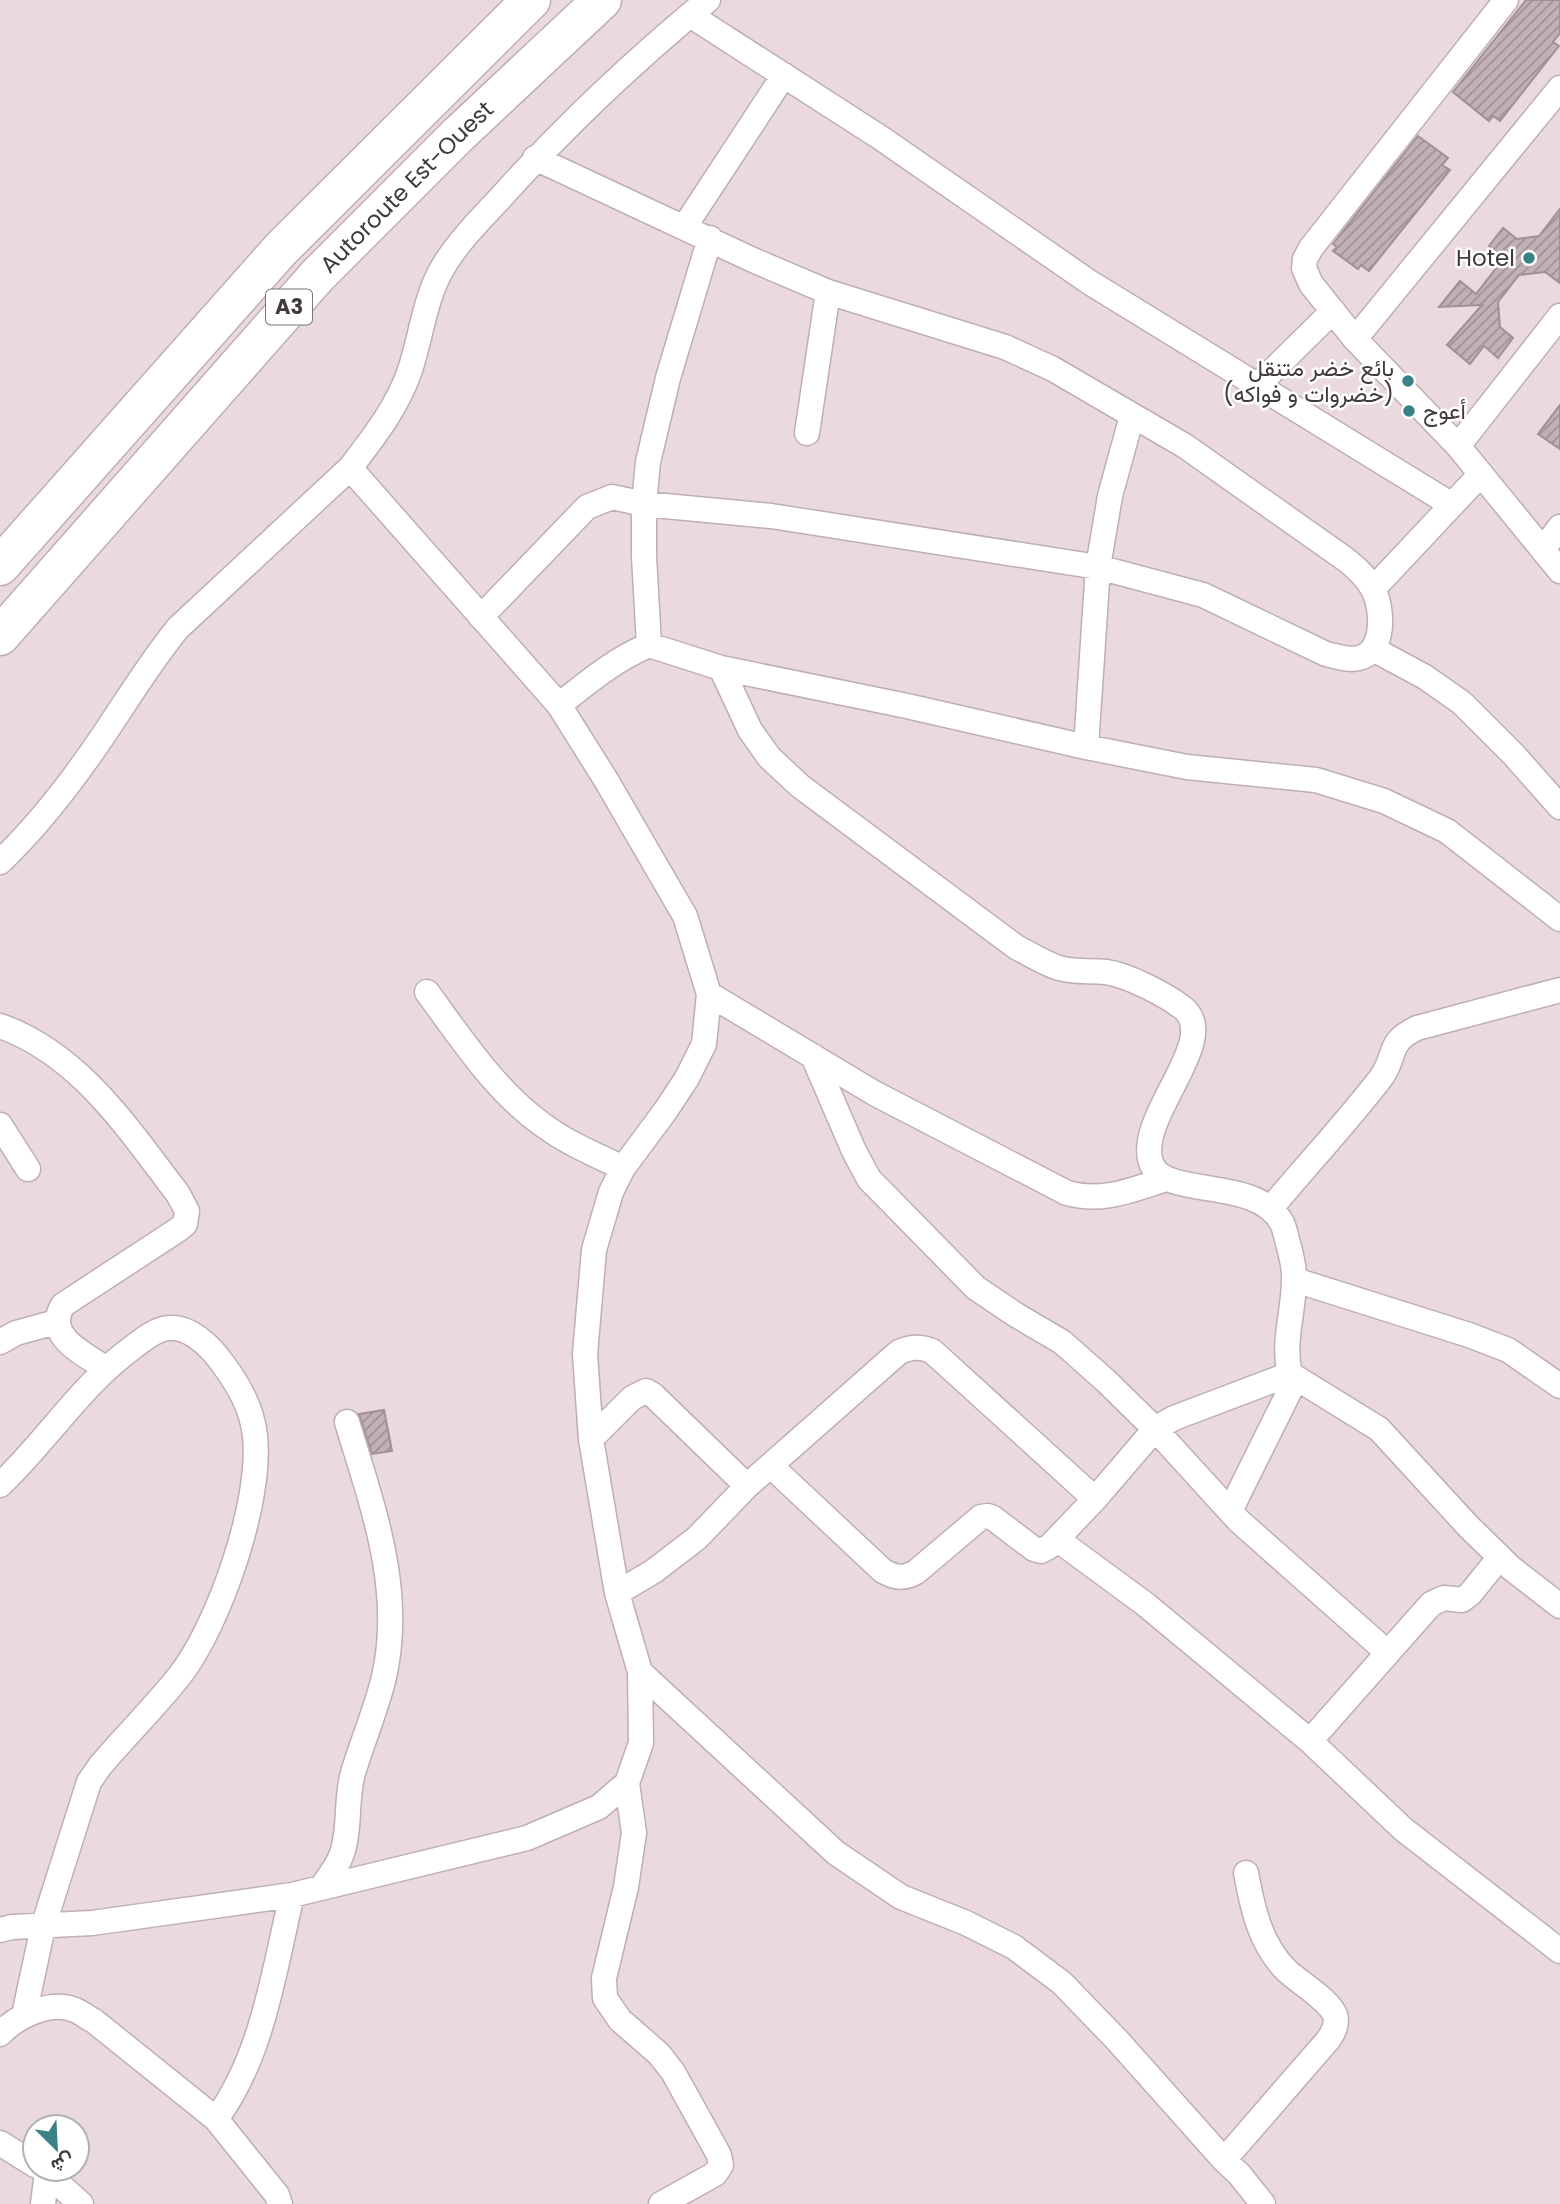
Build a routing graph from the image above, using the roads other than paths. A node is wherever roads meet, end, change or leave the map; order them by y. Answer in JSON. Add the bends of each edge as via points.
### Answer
{"nodes":[{"id":1,"x":531,"y":0,"type":"edge"},
{"id":2,"x":602,"y":0,"type":"edge"},
{"id":3,"x":1506,"y":0,"type":"edge"},
{"id":4,"x":699,"y":7,"type":"edge"},
{"id":5,"x":784,"y":75,"type":"junction"},
{"id":6,"x":1560,"y":88,"type":"edge"},
{"id":7,"x":535,"y":159,"type":"junction"},
{"id":8,"x":685,"y":226,"type":"junction"},
{"id":9,"x":710,"y":238,"type":"junction"},
{"id":10,"x":828,"y":292,"type":"junction"},
{"id":11,"x":1333,"y":311,"type":"junction"},
{"id":12,"x":1560,"y":316,"type":"edge"},
{"id":13,"x":1355,"y":339,"type":"junction"},
{"id":14,"x":1259,"y":384,"type":"junction"},
{"id":15,"x":1132,"y":415,"type":"junction"},
{"id":16,"x":807,"y":433,"type":"dead end"},
{"id":17,"x":1458,"y":446,"type":"junction"},
{"id":18,"x":350,"y":468,"type":"junction"},
{"id":19,"x":1481,"y":474,"type":"junction"},
{"id":20,"x":644,"y":504,"type":"junction"},
{"id":21,"x":1452,"y":505,"type":"junction"},
{"id":22,"x":1560,"y":527,"type":"edge"},
{"id":23,"x":1543,"y":549,"type":"junction"},
{"id":24,"x":0,"y":566,"type":"edge"},
{"id":25,"x":1098,"y":567,"type":"junction"},
{"id":26,"x":1560,"y":571,"type":"edge"},
{"id":27,"x":1373,"y":589,"type":"junction"},
{"id":28,"x":481,"y":617,"type":"junction"},
{"id":29,"x":0,"y":636,"type":"edge"},
{"id":30,"x":649,"y":645,"type":"junction"},
{"id":31,"x":1373,"y":649,"type":"junction"},
{"id":32,"x":721,"y":668,"type":"junction"},
{"id":33,"x":559,"y":705,"type":"junction"},
{"id":34,"x":1086,"y":747,"type":"junction"},
{"id":35,"x":1560,"y":807,"type":"edge"},
{"id":36,"x":0,"y":862,"type":"edge"},
{"id":37,"x":1560,"y":919,"type":"edge"},
{"id":38,"x":1560,"y":990,"type":"edge"},
{"id":39,"x":427,"y":992,"type":"dead end"},
{"id":40,"x":709,"y":993,"type":"junction"},
{"id":41,"x":0,"y":1026,"type":"edge"},
{"id":42,"x":813,"y":1056,"type":"junction"},
{"id":43,"x":0,"y":1125,"type":"edge"},
{"id":44,"x":623,"y":1168,"type":"junction"},
{"id":45,"x":28,"y":1169,"type":"dead end"},
{"id":46,"x":1166,"y":1179,"type":"junction"},
{"id":47,"x":1270,"y":1208,"type":"junction"},
{"id":48,"x":1294,"y":1280,"type":"junction"},
{"id":49,"x":56,"y":1322,"type":"junction"},
{"id":50,"x":0,"y":1342,"type":"edge"},
{"id":51,"x":105,"y":1368,"type":"junction"},
{"id":52,"x":1293,"y":1376,"type":"junction"},
{"id":53,"x":1560,"y":1386,"type":"edge"},
{"id":54,"x":347,"y":1422,"type":"dead end"},
{"id":55,"x":1155,"y":1429,"type":"junction"},
{"id":56,"x":591,"y":1439,"type":"junction"},
{"id":57,"x":771,"y":1466,"type":"junction"},
{"id":58,"x":0,"y":1485,"type":"edge"},
{"id":59,"x":747,"y":1486,"type":"junction"},
{"id":60,"x":1095,"y":1499,"type":"junction"},
{"id":61,"x":1230,"y":1511,"type":"junction"},
{"id":62,"x":1058,"y":1540,"type":"junction"},
{"id":63,"x":1500,"y":1557,"type":"junction"},
{"id":64,"x":617,"y":1593,"type":"junction"},
{"id":65,"x":1560,"y":1606,"type":"edge"},
{"id":66,"x":1388,"y":1653,"type":"junction"},
{"id":67,"x":640,"y":1672,"type":"junction"},
{"id":68,"x":1310,"y":1741,"type":"junction"},
{"id":69,"x":627,"y":1783,"type":"junction"},
{"id":70,"x":1246,"y":1873,"type":"dead end"},
{"id":71,"x":321,"y":1888,"type":"junction"},
{"id":72,"x":292,"y":1895,"type":"junction"},
{"id":73,"x":43,"y":1927,"type":"junction"},
{"id":74,"x":0,"y":1930,"type":"edge"},
{"id":75,"x":1560,"y":1951,"type":"edge"},
{"id":76,"x":24,"y":2015,"type":"junction"},
{"id":77,"x":0,"y":2034,"type":"edge"},
{"id":78,"x":216,"y":2119,"type":"junction"},
{"id":79,"x":0,"y":2143,"type":"edge"},
{"id":80,"x":21,"y":2156,"type":"edge"},
{"id":81,"x":1224,"y":2160,"type":"junction"},
{"id":82,"x":42,"y":2183,"type":"edge"},
{"id":83,"x":58,"y":2183,"type":"edge"},
{"id":84,"x":43,"y":2204,"type":"edge"},
{"id":85,"x":81,"y":2204,"type":"edge"},
{"id":86,"x":280,"y":2204,"type":"edge"},
{"id":87,"x":661,"y":2204,"type":"edge"},
{"id":88,"x":1263,"y":2204,"type":"edge"}],
"edges":[{"from":1,"to":24,"type":"highway","name":"Autoroute Est-Ouest","number":"A3","via":[[281,249]]},
{"from":2,"to":29,"type":"highway","name":"Autoroute Est-Ouest","number":"A3","via":[[317,276]]},
{"from":3,"to":11,"type":"street","via":[[1311,248],[1304,268]]},
{"from":4,"to":5,"type":"street"},
{"from":4,"to":7,"type":"street"},
{"from":5,"to":8,"type":"street"},
{"from":5,"to":14,"type":"street","via":[[1089,282]]},
{"from":6,"to":13,"type":"street"},
{"from":7,"to":8,"type":"street"},
{"from":7,"to":18,"type":"street","via":[[442,268],[396,405]]},
{"from":8,"to":9,"type":"street"},
{"from":9,"to":10,"type":"street"},
{"from":9,"to":20,"type":"street","via":[[665,390],[648,462]]},
{"from":10,"to":15,"type":"street","via":[[1004,348],[1053,369]]},
{"from":10,"to":16,"type":"street"},
{"from":11,"to":13,"type":"street"},
{"from":11,"to":14,"type":"street"},
{"from":12,"to":17,"type":"street"},
{"from":13,"to":17,"type":"street"},
{"from":14,"to":21,"type":"street"},
{"from":15,"to":25,"type":"street","via":[[1112,487]]},
{"from":15,"to":27,"type":"street","via":[[1185,446],[1332,548],[1362,573]]},
{"from":17,"to":19,"type":"street"},
{"from":18,"to":28,"type":"street"},
{"from":18,"to":36,"type":"street","via":[[178,628],[49,810]]},
{"from":19,"to":21,"type":"street"},
{"from":19,"to":23,"type":"street"},
{"from":20,"to":25,"type":"street","via":[[771,516]]},
{"from":20,"to":28,"type":"street","via":[[612,497],[587,507]]},
{"from":20,"to":30,"type":"street"},
{"from":21,"to":27,"type":"street"},
{"from":22,"to":23,"type":"street"},
{"from":23,"to":26,"type":"street"},
{"from":25,"to":31,"type":"street","via":[[1203,596],[1326,654],[1361,658]]},
{"from":25,"to":34,"type":"street"},
{"from":27,"to":31,"type":"street","via":[[1380,622]]},
{"from":28,"to":33,"type":"street"},
{"from":30,"to":32,"type":"street"},
{"from":30,"to":33,"type":"street","via":[[600,672]]},
{"from":31,"to":35,"type":"street","via":[[1462,703]]},
{"from":32,"to":34,"type":"street"},
{"from":32,"to":46,"type":"street","via":[[750,730],[769,757],[800,786],[1016,947],[1056,967],[1133,979],[1185,1009],[1192,1023],[1193,1044],[1154,1123],[1149,1146],[1153,1166]]},
{"from":33,"to":40,"type":"street","via":[[685,916]]},
{"from":34,"to":37,"type":"street","via":[[1188,767],[1316,780],[1384,801],[1447,831]]},
{"from":38,"to":47,"type":"street","via":[[1417,1028],[1400,1038],[1382,1076]]},
{"from":39,"to":44,"type":"street","via":[[470,1051],[542,1125]]},
{"from":40,"to":42,"type":"street"},
{"from":40,"to":44,"type":"street","via":[[704,1044],[687,1078]]},
{"from":41,"to":49,"type":"street","via":[[55,1055],[104,1098],[187,1211],[186,1224],[63,1305]]},
{"from":42,"to":46,"type":"street","via":[[874,1093],[1067,1193],[1086,1198],[1110,1196]]},
{"from":42,"to":55,"type":"street","via":[[869,1179],[976,1287],[1062,1342]]},
{"from":43,"to":45,"type":"street"},
{"from":44,"to":56,"type":"street","via":[[594,1250],[585,1354]]},
{"from":46,"to":47,"type":"street","via":[[1256,1198]]},
{"from":47,"to":48,"type":"street","via":[[1283,1224]]},
{"from":48,"to":52,"type":"street","via":[[1285,1356]]},
{"from":48,"to":53,"type":"street","via":[[1508,1350]]},
{"from":49,"to":50,"type":"street"},
{"from":49,"to":51,"type":"street","via":[[73,1346]]},
{"from":51,"to":58,"type":"street"},
{"from":51,"to":73,"type":"street","via":[[163,1329],[177,1327],[195,1336],[215,1352],[247,1402],[256,1455],[240,1539],[218,1608],[180,1675],[89,1782]]},
{"from":52,"to":55,"type":"street"},
{"from":52,"to":61,"type":"street"},
{"from":52,"to":63,"type":"street","via":[[1379,1429]]},
{"from":54,"to":71,"type":"street","via":[[376,1517],[392,1613],[384,1674],[349,1790],[344,1848]]},
{"from":55,"to":60,"type":"street"},
{"from":55,"to":61,"type":"street"},
{"from":56,"to":59,"type":"street","via":[[632,1398],[646,1391]]},
{"from":56,"to":64,"type":"street"},
{"from":57,"to":59,"type":"street"},
{"from":57,"to":60,"type":"street","via":[[899,1352],[922,1347],[932,1351]]},
{"from":57,"to":62,"type":"street","via":[[894,1577],[916,1572],[981,1517],[993,1518],[1034,1549]]},
{"from":59,"to":64,"type":"street","via":[[697,1538]]},
{"from":60,"to":62,"type":"street"},
{"from":61,"to":66,"type":"street"},
{"from":62,"to":68,"type":"street","via":[[1145,1604]]},
{"from":63,"to":65,"type":"street"},
{"from":63,"to":66,"type":"street","via":[[1470,1594],[1462,1600],[1444,1598],[1432,1604]]},
{"from":64,"to":67,"type":"street"},
{"from":66,"to":68,"type":"street"},
{"from":67,"to":69,"type":"street","via":[[641,1743]]},
{"from":67,"to":81,"type":"street","via":[[836,1853],[901,1897],[1014,1947],[1062,1983]]},
{"from":68,"to":75,"type":"street","via":[[1403,1829]]},
{"from":69,"to":71,"type":"street","via":[[599,1807],[527,1839]]},
{"from":69,"to":87,"type":"street","via":[[634,1833],[604,1978],[605,1998],[620,2020],[673,2072],[721,2165],[715,2174]]},
{"from":70,"to":81,"type":"street","via":[[1253,1913],[1273,1955],[1327,2005],[1336,2027]]},
{"from":71,"to":72,"type":"street"},
{"from":72,"to":73,"type":"street"},
{"from":72,"to":78,"type":"street","via":[[253,2051]]},
{"from":73,"to":74,"type":"street"},
{"from":73,"to":76,"type":"street"},
{"from":76,"to":77,"type":"street"},
{"from":76,"to":78,"type":"street","via":[[48,2008],[73,2009]]},
{"from":78,"to":86,"type":"street"},
{"from":79,"to":80,"type":"street"},
{"from":81,"to":88,"type":"street"},
{"from":82,"to":84,"type":"street"},
{"from":83,"to":85,"type":"street"}]}
